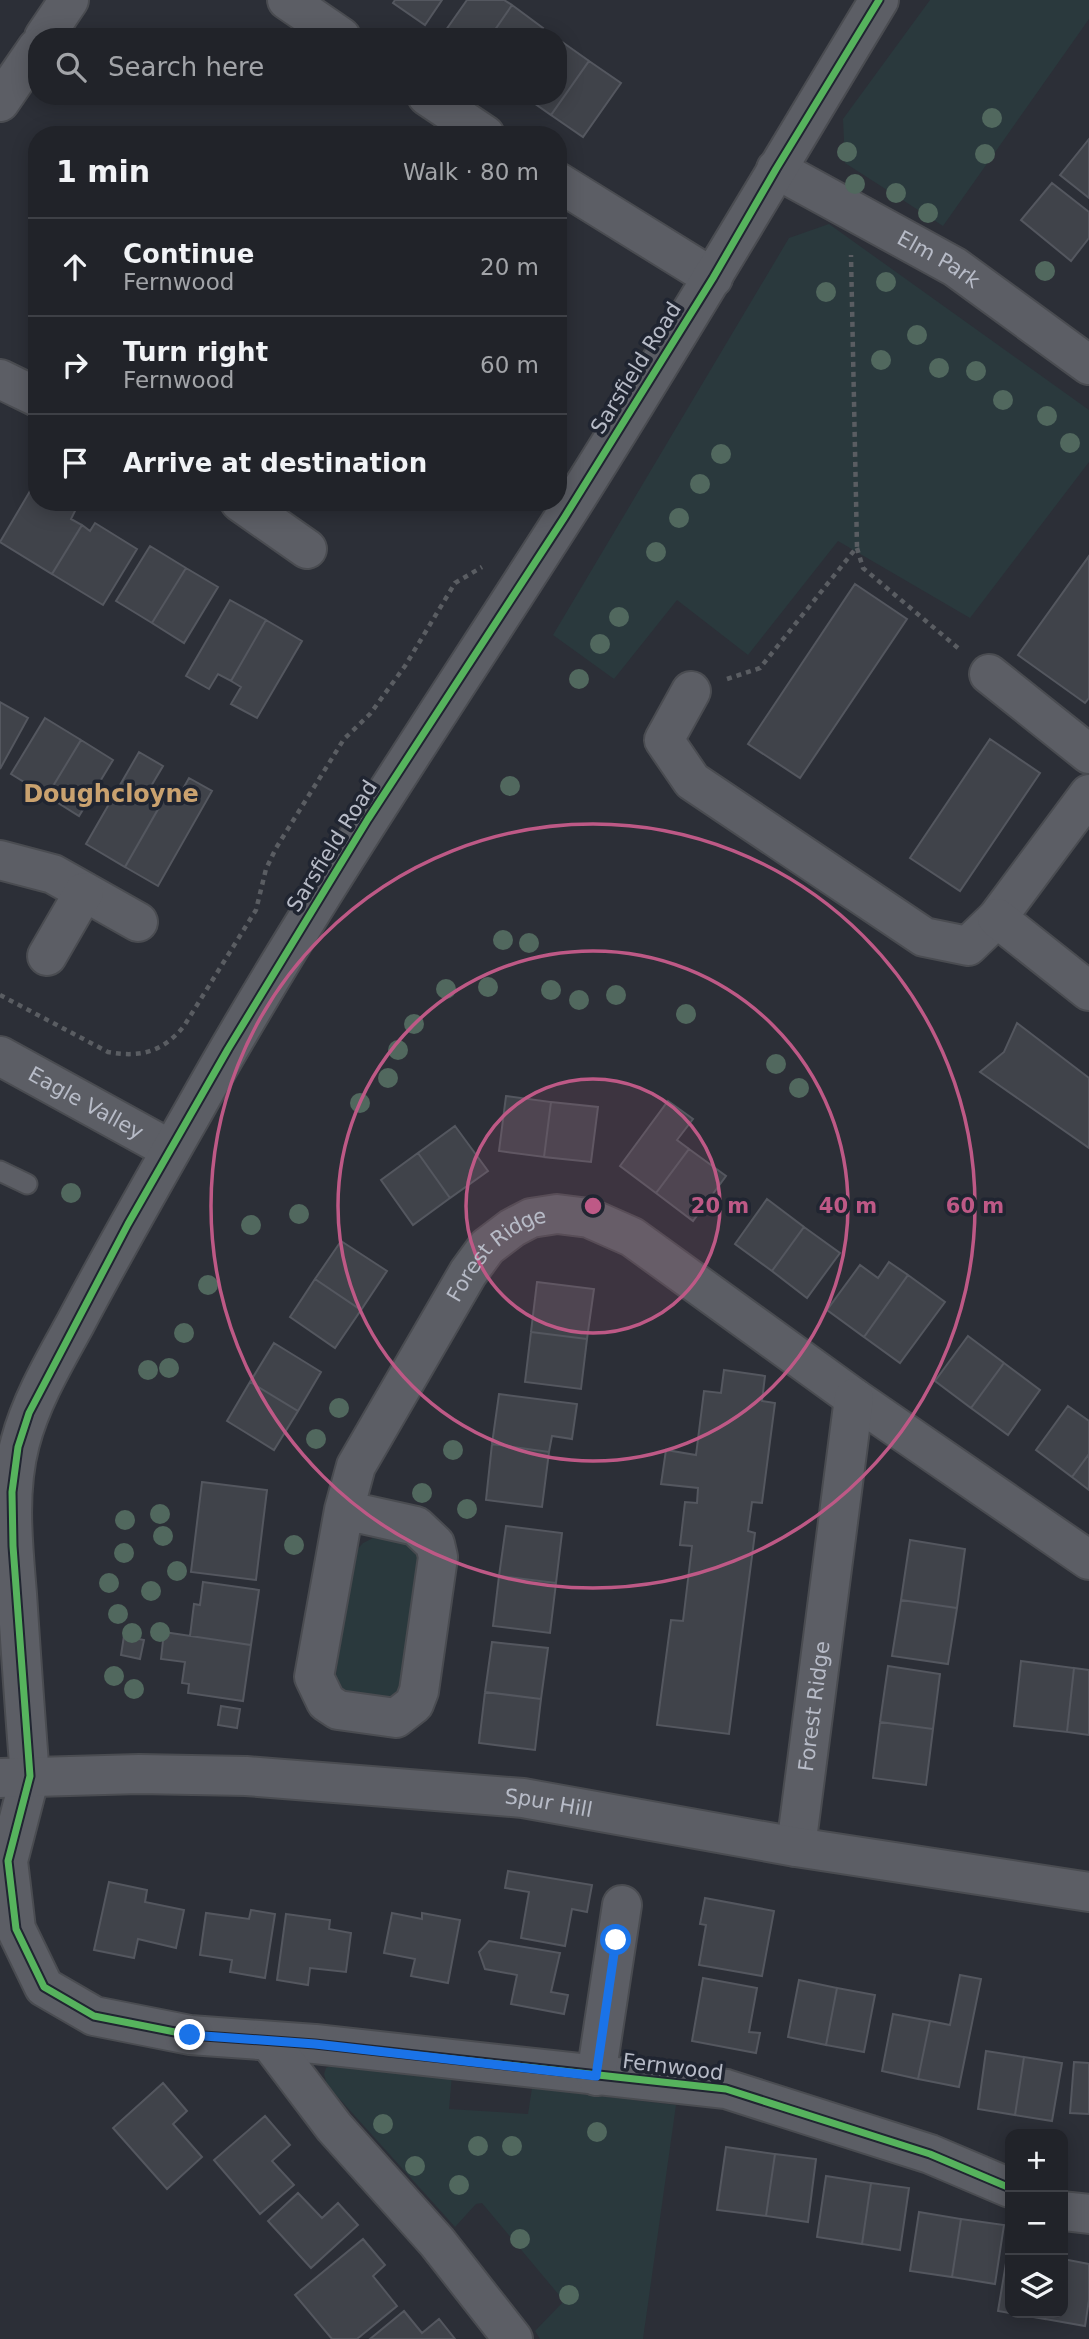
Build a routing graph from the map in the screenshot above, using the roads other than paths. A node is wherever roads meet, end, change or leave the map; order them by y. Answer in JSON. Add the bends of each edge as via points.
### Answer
{"nodes":[{"id":1,"x":69,"y":0,"type":"edge"},
{"id":2,"x":287,"y":0,"type":"edge"},
{"id":3,"x":879,"y":0,"type":"edge"},
{"id":4,"x":50,"y":28,"type":"edge"},
{"id":5,"x":328,"y":28,"type":"edge"},
{"id":6,"x":28,"y":61,"type":"edge"},
{"id":7,"x":0,"y":102,"type":"edge"},
{"id":8,"x":438,"y":105,"type":"edge"},
{"id":9,"x":463,"y":126,"type":"edge"},
{"id":10,"x":776,"y":169,"type":"junction"},
{"id":11,"x":567,"y":188,"type":"edge"},
{"id":12,"x":713,"y":278,"type":"junction"},
{"id":13,"x":1089,"y":365,"type":"edge"},
{"id":14,"x":0,"y":379,"type":"edge"},
{"id":15,"x":28,"y":393,"type":"edge"},
{"id":16,"x":253,"y":511,"type":"edge"},
{"id":17,"x":307,"y":549,"type":"dead end"},
{"id":18,"x":989,"y":674,"type":"road end"},
{"id":19,"x":691,"y":691,"type":"road end"},
{"id":20,"x":1089,"y":754,"type":"edge"},
{"id":21,"x":1089,"y":793,"type":"edge"},
{"id":22,"x":0,"y":860,"type":"edge"},
{"id":23,"x":85,"y":892,"type":"junction"},
{"id":24,"x":998,"y":918,"type":"junction"},
{"id":25,"x":138,"y":922,"type":"dead end"},
{"id":26,"x":47,"y":956,"type":"dead end"},
{"id":27,"x":1089,"y":991,"type":"edge"},
{"id":28,"x":0,"y":1056,"type":"edge"},
{"id":29,"x":172,"y":1150,"type":"junction"},
{"id":30,"x":0,"y":1171,"type":"edge"},
{"id":31,"x":27,"y":1184,"type":"dead end"},
{"id":32,"x":854,"y":1398,"type":"junction"},
{"id":33,"x":344,"y":1510,"type":"junction"},
{"id":34,"x":1089,"y":1560,"type":"edge"},
{"id":35,"x":15,"y":1777,"type":"edge"},
{"id":36,"x":796,"y":1847,"type":"junction"},
{"id":37,"x":1089,"y":1892,"type":"edge"},
{"id":38,"x":622,"y":1905,"type":"dead end"},
{"id":39,"x":269,"y":2041,"type":"junction"},
{"id":40,"x":596,"y":2076,"type":"junction"},
{"id":41,"x":1005,"y":2186,"type":"edge"},
{"id":42,"x":1068,"y":2212,"type":"edge"},
{"id":43,"x":1089,"y":2214,"type":"edge"},
{"id":44,"x":513,"y":2339,"type":"edge"}],
"edges":[{"from":1,"to":4,"type":"street"},
{"from":2,"to":5,"type":"street"},
{"from":3,"to":10,"type":"street","name":"Sarsfield Road"},
{"from":6,"to":7,"type":"street"},
{"from":8,"to":9,"type":"street"},
{"from":10,"to":12,"type":"street","name":"Sarsfield Road"},
{"from":10,"to":13,"type":"street","name":"Elm Park","via":[[955,267]]},
{"from":11,"to":12,"type":"street"},
{"from":12,"to":29,"type":"street","name":"Sarsfield Road","via":[[361,830]]},
{"from":14,"to":15,"type":"street"},
{"from":16,"to":17,"type":"street"},
{"from":18,"to":20,"type":"street"},
{"from":19,"to":24,"type":"street","via":[[664,740],[692,781],[923,937],[968,946]]},
{"from":21,"to":24,"type":"street"},
{"from":22,"to":23,"type":"street","via":[[53,874]]},
{"from":23,"to":25,"type":"street"},
{"from":23,"to":26,"type":"street"},
{"from":24,"to":27,"type":"street"},
{"from":28,"to":29,"type":"street","name":"Eagle Valley"},
{"from":29,"to":35,"type":"street","name":"Sarsfield Road","via":[[42,1385],[18,1447],[12,1492]]},
{"from":30,"to":31,"type":"lane"},
{"from":32,"to":33,"type":"street","name":"Forest Ridge","via":[[632,1237],[589,1218],[556,1214],[531,1218],[488,1247],[468,1273],[356,1466]]},
{"from":32,"to":34,"type":"street","name":"Forest Ridge"},
{"from":32,"to":36,"type":"street","name":"Forest Ridge"},
{"from":33,"to":33,"type":"street","name":"Forest Ridge","via":[[314,1677],[326,1703],[338,1710],[396,1718],[414,1704],[419,1690],[438,1557],[435,1544],[416,1526]]},
{"from":35,"to":36,"type":"street","name":"Spur Hill","via":[[246,1776],[523,1798]]},
{"from":35,"to":39,"type":"street","name":"Fernwood","via":[[19,1811],[8,1861],[16,1929],[44,1987],[94,2016],[190,2035]]},
{"from":36,"to":37,"type":"street","name":"Spur Hill"},
{"from":38,"to":40,"type":"street","name":"Fernwood"},
{"from":39,"to":40,"type":"street","name":"Fernwood"},
{"from":39,"to":44,"type":"street","via":[[334,2127],[437,2242]]},
{"from":40,"to":41,"type":"street","name":"Fernwood","via":[[726,2089],[930,2154]]},
{"from":42,"to":43,"type":"street"}]}
